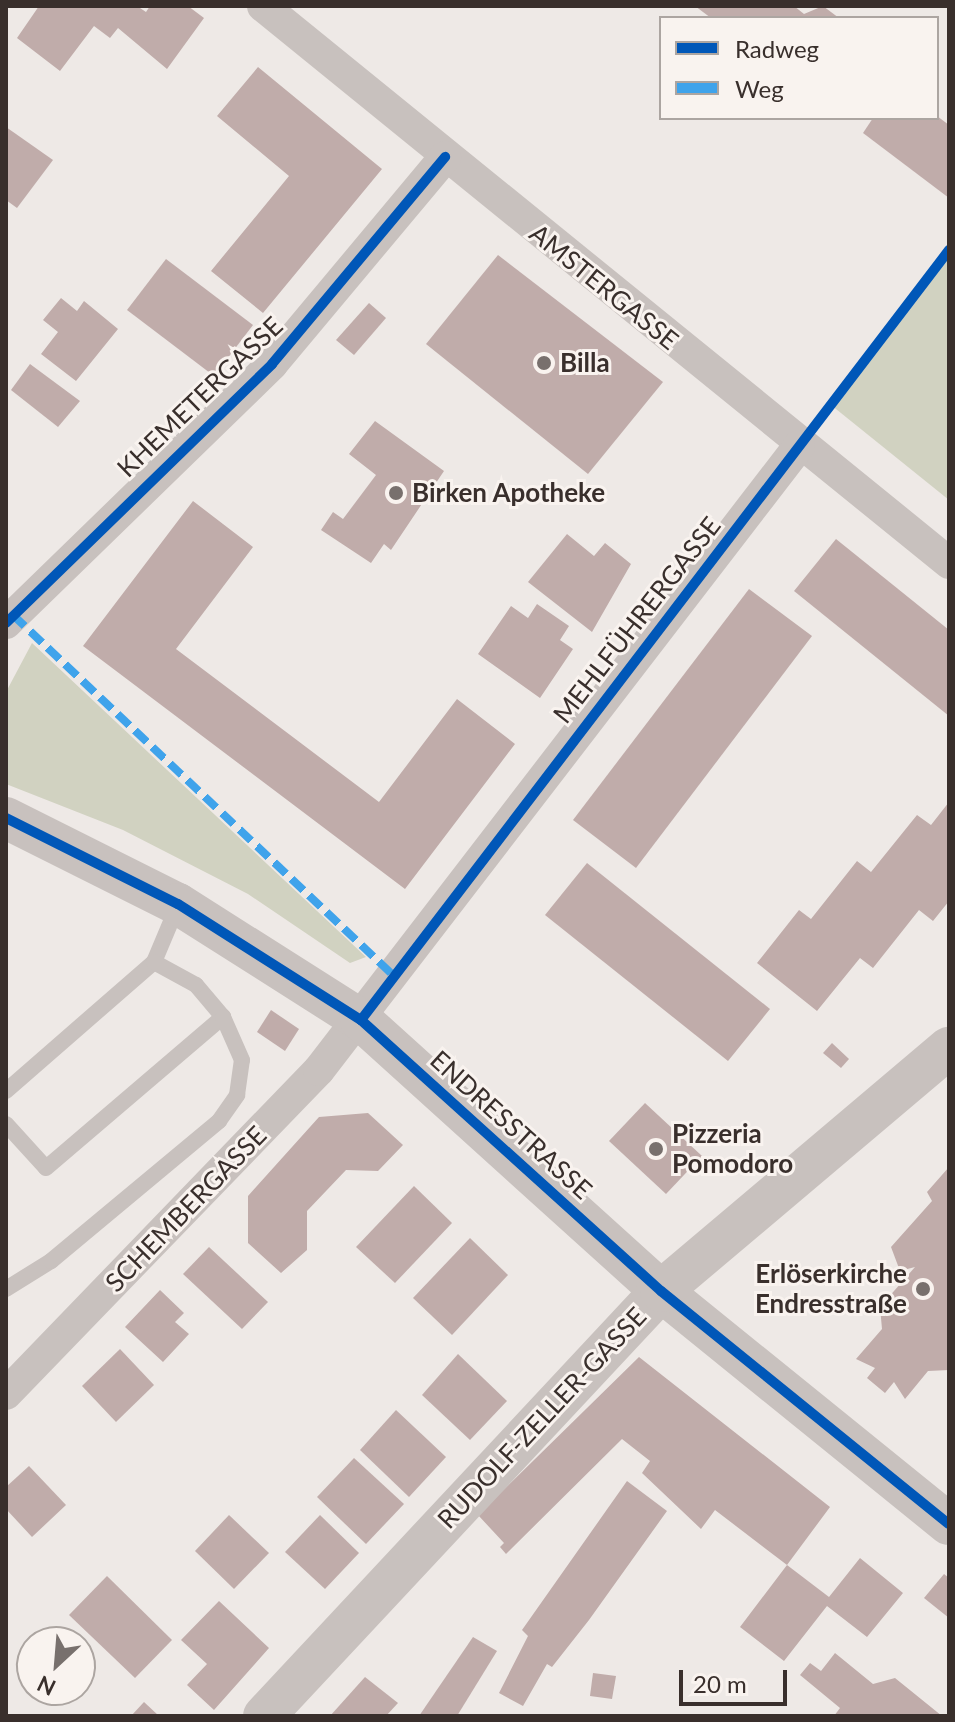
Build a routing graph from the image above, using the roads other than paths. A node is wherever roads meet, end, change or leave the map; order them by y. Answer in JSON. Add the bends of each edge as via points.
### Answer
{"nodes":[{"id":1,"x":263,"y":6,"type":"edge"},
{"id":2,"x":445,"y":157,"type":"junction"},
{"id":3,"x":799,"y":446,"type":"junction"},
{"id":4,"x":949,"y":563,"type":"edge"},
{"id":5,"x":6,"y":623,"type":"edge"},
{"id":6,"x":6,"y":818,"type":"edge"},
{"id":7,"x":6,"y":848,"type":"edge"},
{"id":8,"x":86,"y":863,"type":"junction"},
{"id":9,"x":178,"y":904,"type":"junction"},
{"id":10,"x":154,"y":962,"type":"junction"},
{"id":11,"x":223,"y":1017,"type":"junction"},
{"id":12,"x":361,"y":1020,"type":"junction"},
{"id":13,"x":949,"y":1048,"type":"edge"},
{"id":14,"x":6,"y":1091,"type":"edge"},
{"id":15,"x":6,"y":1124,"type":"edge"},
{"id":16,"x":6,"y":1289,"type":"edge"},
{"id":17,"x":661,"y":1291,"type":"junction"},
{"id":18,"x":6,"y":1394,"type":"edge"},
{"id":19,"x":949,"y":1524,"type":"edge"},
{"id":20,"x":264,"y":1716,"type":"edge"}],
"edges":[{"from":1,"to":2,"type":"street","name":"AMSTERGASSE"},
{"from":2,"to":3,"type":"street","name":"AMSTERGASSE"},
{"from":2,"to":5,"type":"street","name":"KHEMETERGASSE","via":[[272,364]]},
{"from":3,"to":4,"type":"street","name":"AMSTERGASSE"},
{"from":3,"to":12,"type":"street","name":"MEHLFÜHRERGASSE"},
{"from":6,"to":8,"type":"street","name":"ENDRESSTRASSE","via":[[42,830]]},
{"from":7,"to":8,"type":"street","name":"ENDRESSTRASSE"},
{"from":8,"to":9,"type":"street","name":"ENDRESSTRASSE"},
{"from":9,"to":10,"type":"lane"},
{"from":9,"to":12,"type":"street","name":"ENDRESSTRASSE"},
{"from":10,"to":11,"type":"lane","via":[[196,985]]},
{"from":10,"to":14,"type":"lane"},
{"from":11,"to":15,"type":"lane","via":[[46,1168]]},
{"from":11,"to":16,"type":"lane","via":[[242,1060],[237,1095],[219,1121],[51,1261]]},
{"from":12,"to":17,"type":"street","name":"ENDRESSTRASSE"},
{"from":12,"to":18,"type":"street","name":"SCHEMBERGASSE"},
{"from":13,"to":17,"type":"street","name":"RUDOLF-ZELLER-GASSE"},
{"from":17,"to":19,"type":"street","name":"ENDRESSTRASSE"},
{"from":17,"to":20,"type":"street","name":"RUDOLF-ZELLER-GASSE"}]}
